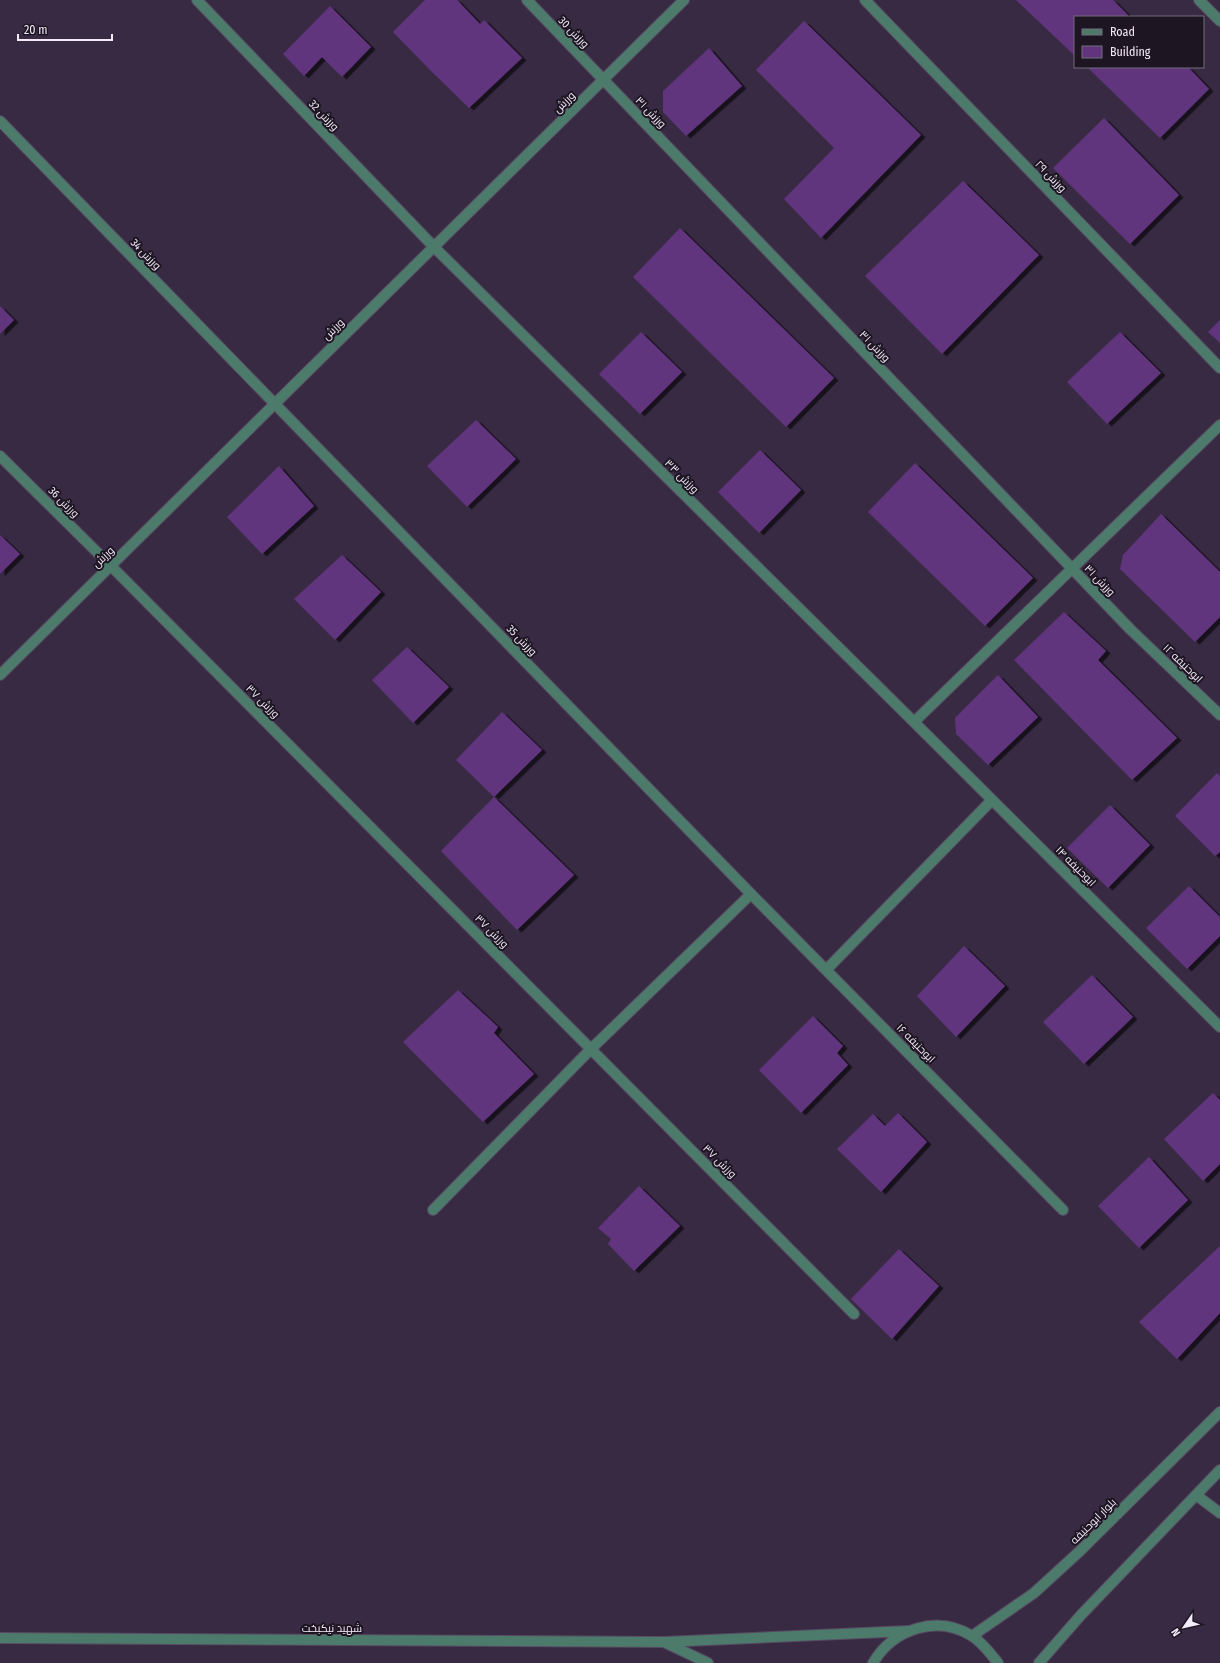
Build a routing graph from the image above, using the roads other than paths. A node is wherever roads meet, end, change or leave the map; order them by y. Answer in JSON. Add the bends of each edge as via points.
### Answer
{"nodes":[{"id":1,"x":197,"y":0,"type":"edge"},
{"id":2,"x":527,"y":0,"type":"edge"},
{"id":3,"x":684,"y":0,"type":"edge"},
{"id":4,"x":865,"y":0,"type":"edge"},
{"id":5,"x":1199,"y":0,"type":"edge"},
{"id":6,"x":1220,"y":21,"type":"edge"},
{"id":7,"x":603,"y":80,"type":"junction"},
{"id":8,"x":0,"y":121,"type":"edge"},
{"id":9,"x":434,"y":247,"type":"junction"},
{"id":10,"x":1220,"y":368,"type":"edge"},
{"id":11,"x":276,"y":403,"type":"junction"},
{"id":12,"x":1220,"y":424,"type":"edge"},
{"id":13,"x":0,"y":456,"type":"edge"},
{"id":14,"x":111,"y":566,"type":"junction"},
{"id":15,"x":1072,"y":568,"type":"junction"},
{"id":16,"x":1130,"y":629,"type":"joint"},
{"id":17,"x":0,"y":675,"type":"edge"},
{"id":18,"x":1220,"y":715,"type":"edge"},
{"id":19,"x":914,"y":722,"type":"junction"},
{"id":20,"x":992,"y":800,"type":"junction"},
{"id":21,"x":751,"y":894,"type":"junction"},
{"id":22,"x":826,"y":970,"type":"junction"},
{"id":23,"x":1220,"y":1028,"type":"edge"},
{"id":24,"x":592,"y":1049,"type":"junction"},
{"id":25,"x":433,"y":1210,"type":"dead end"},
{"id":26,"x":1063,"y":1210,"type":"dead end"},
{"id":27,"x":854,"y":1314,"type":"dead end"},
{"id":28,"x":1220,"y":1412,"type":"edge"},
{"id":29,"x":1220,"y":1470,"type":"edge"},
{"id":30,"x":1196,"y":1495,"type":"junction"},
{"id":31,"x":1220,"y":1513,"type":"edge"},
{"id":32,"x":908,"y":1630,"type":"junction"},
{"id":33,"x":972,"y":1636,"type":"junction"},
{"id":34,"x":0,"y":1638,"type":"edge"},
{"id":35,"x":664,"y":1642,"type":"junction"},
{"id":36,"x":708,"y":1663,"type":"edge"},
{"id":37,"x":873,"y":1663,"type":"edge"},
{"id":38,"x":998,"y":1663,"type":"edge"},
{"id":39,"x":1039,"y":1663,"type":"edge"}],
"edges":[{"from":1,"to":9,"type":"street","name":"ورزش 32"},
{"from":2,"to":7,"type":"street","name":"ورزش 30"},
{"from":3,"to":7,"type":"street","name":"ورزش"},
{"from":4,"to":10,"type":"street","name":"ورزش ۲۹"},
{"from":5,"to":6,"type":"street"},
{"from":7,"to":9,"type":"street","name":"ورزش"},
{"from":7,"to":15,"type":"street","name":"ورزش ۳۱"},
{"from":8,"to":11,"type":"street","name":"ورزش 34"},
{"from":9,"to":11,"type":"street","name":"ورزش"},
{"from":9,"to":19,"type":"street","name":"ورزش ۳۳"},
{"from":11,"to":14,"type":"street","name":"ورزش"},
{"from":11,"to":21,"type":"street","name":"ورزش 35"},
{"from":12,"to":15,"type":"street"},
{"from":13,"to":14,"type":"street","name":"ورزش 36"},
{"from":14,"to":17,"type":"street","name":"ورزش"},
{"from":14,"to":24,"type":"street","name":"ورزش ۳۷"},
{"from":15,"to":16,"type":"street","name":"ورزش ۳۱"},
{"from":15,"to":19,"type":"street"},
{"from":16,"to":18,"type":"street","name":"ابوحنیفه ۱۲"},
{"from":19,"to":20,"type":"street","name":"ابوحنیفه ۱۴"},
{"from":20,"to":22,"type":"street"},
{"from":20,"to":23,"type":"street","name":"ابوحنیفه ۱۴"},
{"from":21,"to":22,"type":"street","name":"ابوحنیفه ۱۶"},
{"from":21,"to":24,"type":"street"},
{"from":22,"to":26,"type":"street","name":"ابوحنیفه ۱۶"},
{"from":24,"to":25,"type":"street"},
{"from":24,"to":27,"type":"street","name":"ورزش ۳۷"},
{"from":28,"to":33,"type":"street","name":"بلوار ابوحنیفه","via":[[1034,1593]]},
{"from":29,"to":30,"type":"street"},
{"from":30,"to":31,"type":"street"},
{"from":30,"to":39,"type":"street","via":[[1081,1615]]},
{"from":32,"to":33,"type":"street","via":[[930,1625],[952,1627]]},
{"from":32,"to":35,"type":"street","name":"شهید نیکبخت"},
{"from":32,"to":37,"type":"street","via":[[888,1643]]},
{"from":33,"to":38,"type":"street","via":[[987,1648]]},
{"from":34,"to":35,"type":"street","name":"شهید نیکبخت"},
{"from":35,"to":36,"type":"street"}]}
